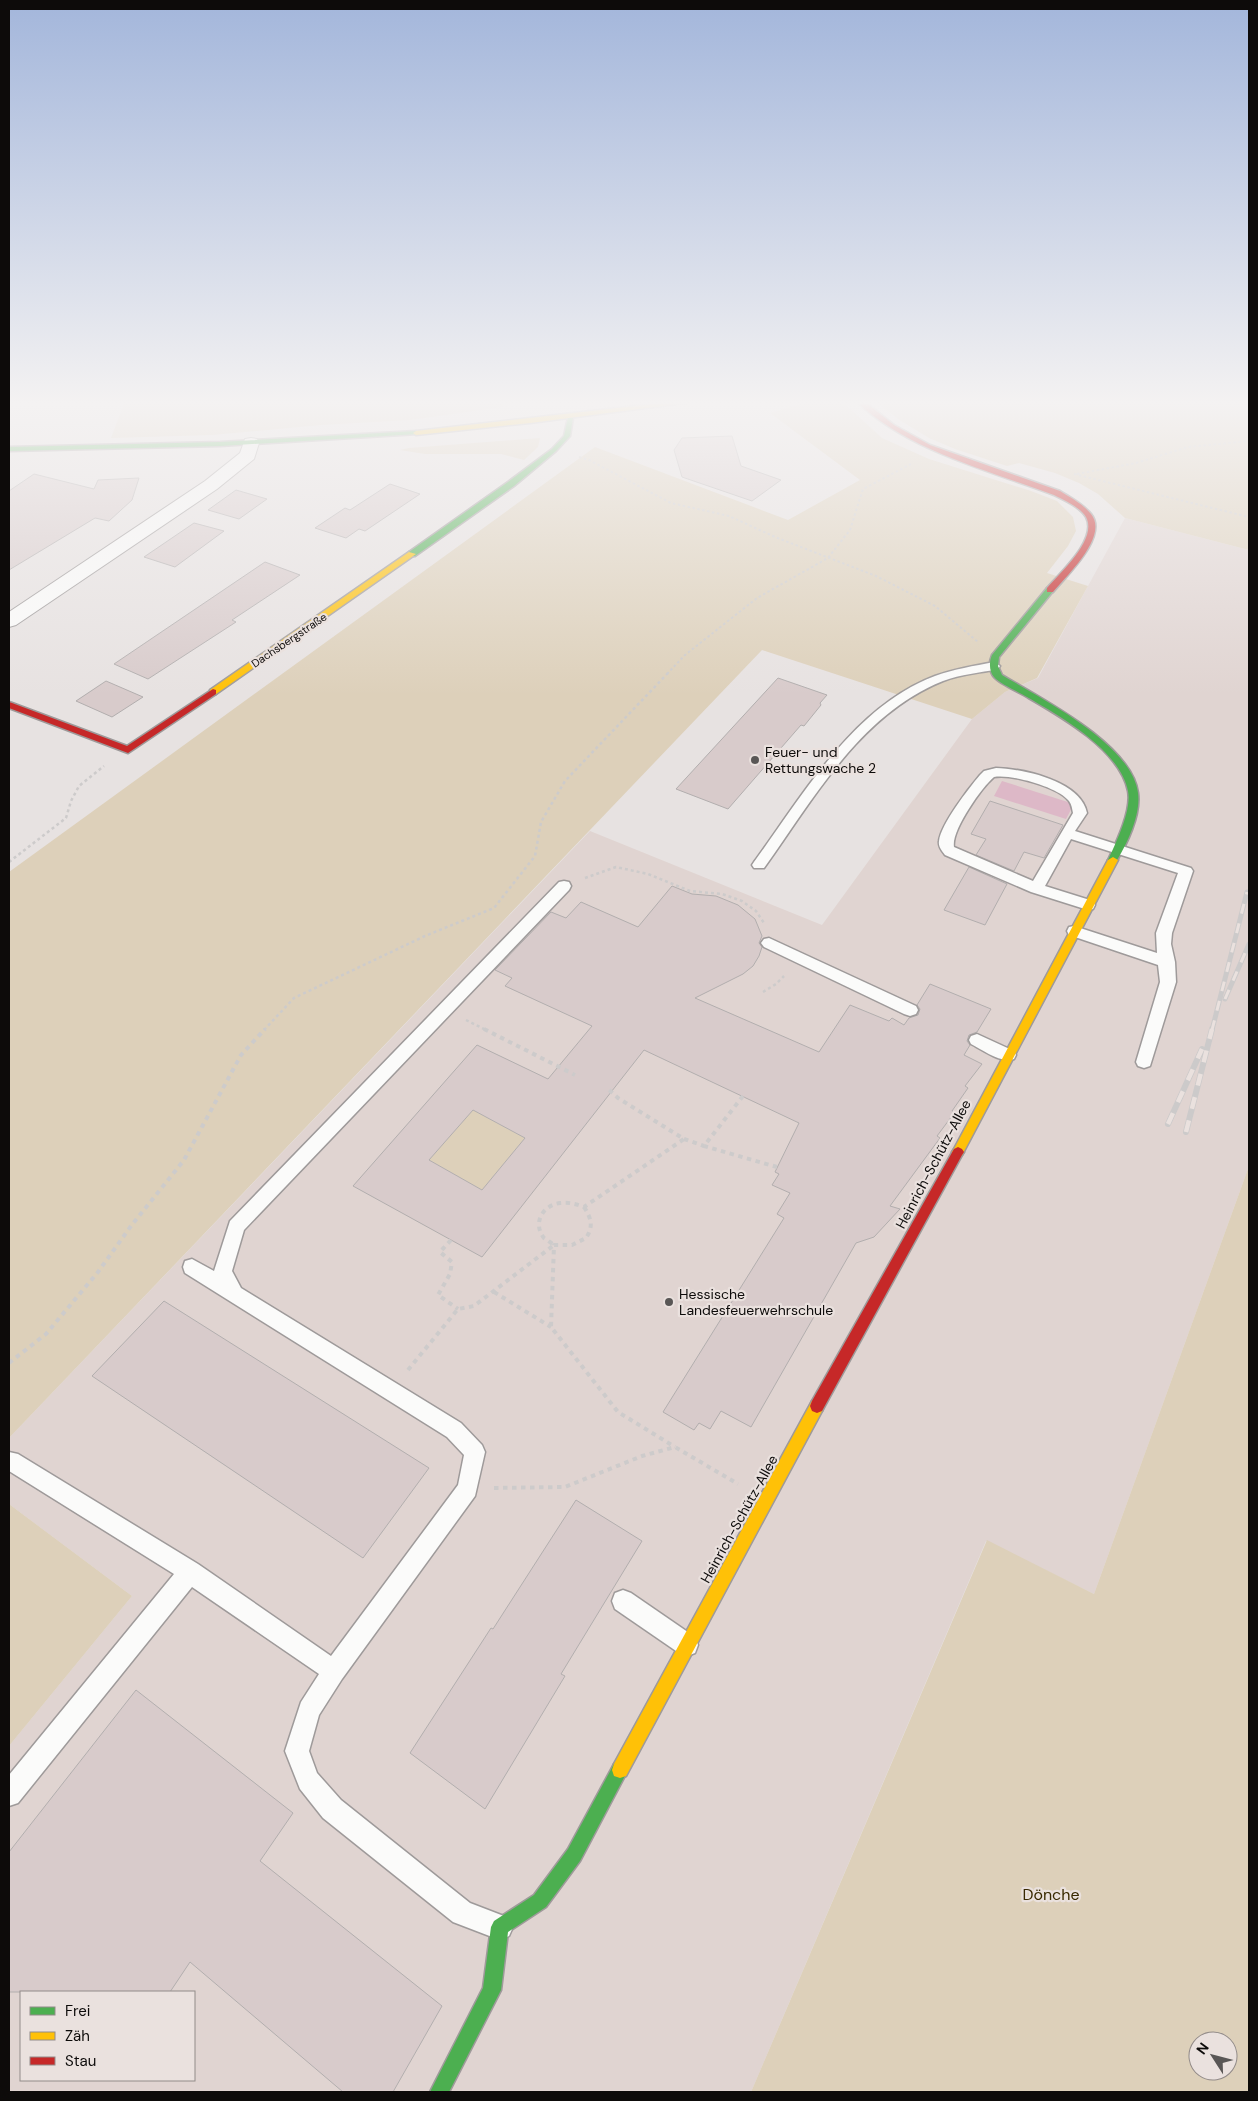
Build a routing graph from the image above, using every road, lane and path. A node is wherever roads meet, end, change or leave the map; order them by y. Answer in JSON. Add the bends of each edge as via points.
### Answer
{"nodes":[{"id":1,"x":190,"y":499,"type":"edge"},
{"id":2,"x":490,"y":499,"type":"edge"},
{"id":3,"x":663,"y":499,"type":"edge"},
{"id":4,"x":860,"y":499,"type":"edge"},
{"id":5,"x":1070,"y":499,"type":"edge"},
{"id":6,"x":1176,"y":499,"type":"edge"},
{"id":7,"x":1249,"y":517,"type":"edge"},
{"id":8,"x":828,"y":558,"type":"junction"},
{"id":9,"x":9,"y":621,"type":"edge"},
{"id":10,"x":994,"y":662,"type":"junction"},
{"id":11,"x":9,"y":705,"type":"edge"},
{"id":12,"x":128,"y":750,"type":"junction"},
{"id":13,"x":1067,"y":833,"type":"junction"},
{"id":14,"x":1118,"y":850,"type":"junction"},
{"id":15,"x":9,"y":862,"type":"edge"},
{"id":16,"x":759,"y":865,"type":"dead end"},
{"id":17,"x":564,"y":886,"type":"joint"},
{"id":18,"x":1036,"y":888,"type":"junction"},
{"id":19,"x":1088,"y":905,"type":"junction"},
{"id":20,"x":1074,"y":931,"type":"junction"},
{"id":21,"x":769,"y":943,"type":"junction"},
{"id":22,"x":1167,"y":962,"type":"junction"},
{"id":23,"x":763,"y":992,"type":"dead end"},
{"id":24,"x":445,"y":1010,"type":"junction"},
{"id":25,"x":910,"y":1010,"type":"dead end"},
{"id":26,"x":978,"y":1040,"type":"dead end"},
{"id":27,"x":1008,"y":1055,"type":"junction"},
{"id":28,"x":1144,"y":1062,"type":"dead end"},
{"id":29,"x":575,"y":1075,"type":"dead end"},
{"id":30,"x":608,"y":1089,"type":"dead end"},
{"id":31,"x":743,"y":1096,"type":"dead end"},
{"id":32,"x":684,"y":1139,"type":"junction"},
{"id":33,"x":704,"y":1146,"type":"junction"},
{"id":34,"x":778,"y":1167,"type":"dead end"},
{"id":35,"x":584,"y":1207,"type":"junction"},
{"id":36,"x":451,"y":1240,"type":"dead end"},
{"id":37,"x":554,"y":1245,"type":"junction"},
{"id":38,"x":192,"y":1266,"type":"dead end"},
{"id":39,"x":235,"y":1292,"type":"junction"},
{"id":40,"x":494,"y":1292,"type":"junction"},
{"id":41,"x":458,"y":1309,"type":"junction"},
{"id":42,"x":551,"y":1327,"type":"junction"},
{"id":43,"x":9,"y":1363,"type":"edge"},
{"id":44,"x":392,"y":1390,"type":"junction"},
{"id":45,"x":675,"y":1446,"type":"junction"},
{"id":46,"x":11,"y":1461,"type":"dead end"},
{"id":47,"x":468,"y":1489,"type":"junction"},
{"id":48,"x":766,"y":1500,"type":"junction"},
{"id":49,"x":190,"y":1572,"type":"junction"},
{"id":50,"x":623,"y":1601,"type":"dead end"},
{"id":51,"x":687,"y":1645,"type":"junction"},
{"id":52,"x":334,"y":1671,"type":"junction"},
{"id":53,"x":9,"y":1794,"type":"edge"},
{"id":54,"x":500,"y":1927,"type":"junction"},
{"id":55,"x":439,"y":2092,"type":"edge"}],
"edges":[{"from":1,"to":9,"type":"street"},
{"from":2,"to":12,"type":"street","name":"Dachsbergstraße"},
{"from":3,"to":8,"type":"path","via":[[729,516]]},
{"from":4,"to":8,"type":"path","via":[[850,530]]},
{"from":5,"to":10,"type":"street","via":[[1088,514],[1094,530],[1088,544]]},
{"from":6,"to":7,"type":"path"},
{"from":8,"to":10,"type":"path","via":[[876,576],[935,606]]},
{"from":8,"to":43,"type":"path","via":[[757,598],[685,655],[565,781],[541,822],[535,856],[494,908],[425,936],[294,998],[241,1055],[184,1160],[98,1272],[46,1334]]},
{"from":10,"to":14,"type":"street","name":"Heinrich-Schütz-Allee","via":[[998,676],[1096,738],[1121,765],[1132,791],[1130,818]]},
{"from":10,"to":16,"type":"lane","via":[[938,679],[903,697],[877,718],[843,750]]},
{"from":11,"to":12,"type":"street"},
{"from":12,"to":15,"type":"path","via":[[79,786],[66,818]]},
{"from":13,"to":14,"type":"lane"},
{"from":13,"to":18,"type":"lane"},
{"from":13,"to":18,"type":"lane","via":[[1080,813],[1079,803],[1070,794],[1042,782],[998,772],[989,774],[980,782],[947,836],[947,848],[959,858]]},
{"from":14,"to":19,"type":"street","name":"Heinrich-Schütz-Allee"},
{"from":14,"to":22,"type":"lane","via":[[1186,871],[1164,933]]},
{"from":17,"to":21,"type":"path","via":[[616,867],[648,874],[690,891],[722,894],[742,901],[756,911],[765,924]]},
{"from":17,"to":24,"type":"lane"},
{"from":18,"to":19,"type":"lane"},
{"from":19,"to":20,"type":"street","name":"Heinrich-Schütz-Allee"},
{"from":20,"to":22,"type":"lane"},
{"from":20,"to":27,"type":"street","name":"Heinrich-Schütz-Allee"},
{"from":21,"to":23,"type":"path","via":[[788,971]]},
{"from":21,"to":25,"type":"lane"},
{"from":22,"to":28,"type":"lane","via":[[1168,982]]},
{"from":24,"to":29,"type":"path"},
{"from":24,"to":39,"type":"lane","via":[[236,1226],[223,1272]]},
{"from":26,"to":27,"type":"lane"},
{"from":27,"to":48,"type":"street","name":"Heinrich-Schütz-Allee","via":[[928,1208]]},
{"from":30,"to":32,"type":"path"},
{"from":31,"to":33,"type":"path"},
{"from":32,"to":33,"type":"path"},
{"from":32,"to":35,"type":"path"},
{"from":33,"to":34,"type":"path"},
{"from":35,"to":37,"type":"path","via":[[591,1215],[592,1226],[584,1240],[573,1246]]},
{"from":35,"to":37,"type":"path","via":[[573,1201],[547,1207],[540,1217],[538,1229],[545,1240]]},
{"from":36,"to":41,"type":"path","via":[[440,1252],[452,1262],[450,1274],[438,1295]]},
{"from":37,"to":40,"type":"path"},
{"from":37,"to":42,"type":"path"},
{"from":38,"to":39,"type":"lane"},
{"from":39,"to":44,"type":"lane"},
{"from":40,"to":41,"type":"path","via":[[474,1306]]},
{"from":40,"to":42,"type":"path"},
{"from":41,"to":44,"type":"path"},
{"from":42,"to":45,"type":"path","via":[[618,1412]]},
{"from":44,"to":47,"type":"lane","via":[[454,1430],[475,1452]]},
{"from":45,"to":47,"type":"path","via":[[565,1487]]},
{"from":45,"to":48,"type":"path"},
{"from":46,"to":49,"type":"lane"},
{"from":47,"to":52,"type":"lane"},
{"from":48,"to":51,"type":"street","name":"Heinrich-Schütz-Allee"},
{"from":49,"to":52,"type":"lane"},
{"from":49,"to":53,"type":"lane"},
{"from":50,"to":51,"type":"lane"},
{"from":51,"to":54,"type":"street","name":"Heinrich-Schütz-Allee","via":[[574,1855],[540,1900]]},
{"from":52,"to":54,"type":"lane","via":[[309,1710],[297,1751],[308,1781],[332,1809],[462,1913]]},
{"from":54,"to":55,"type":"street","via":[[492,1990]]}]}
